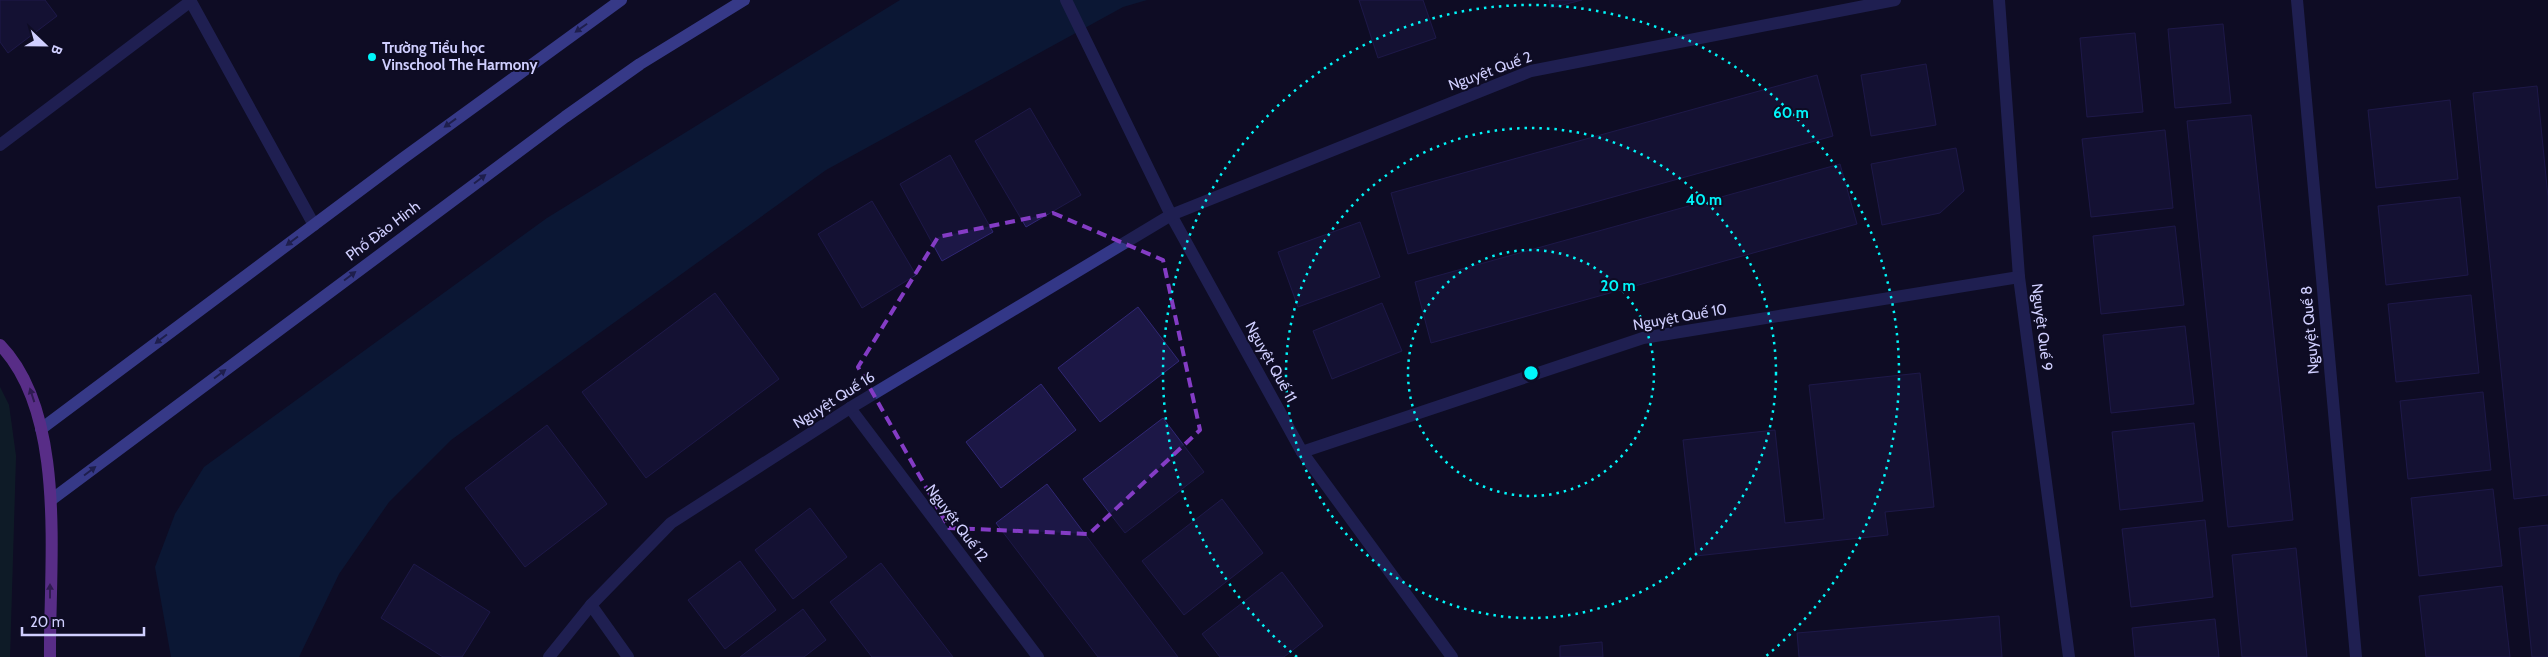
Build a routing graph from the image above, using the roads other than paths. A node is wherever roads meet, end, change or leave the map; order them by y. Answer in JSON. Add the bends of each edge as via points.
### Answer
{"nodes":[{"id":1,"x":191,"y":0,"type":"edge"},
{"id":2,"x":621,"y":0,"type":"edge"},
{"id":3,"x":744,"y":0,"type":"edge"},
{"id":4,"x":1066,"y":0,"type":"edge"},
{"id":5,"x":1895,"y":0,"type":"edge"},
{"id":6,"x":1999,"y":0,"type":"edge"},
{"id":7,"x":2297,"y":0,"type":"edge"},
{"id":8,"x":0,"y":146,"type":"edge"},
{"id":9,"x":1171,"y":215,"type":"junction"},
{"id":10,"x":314,"y":224,"type":"junction"},
{"id":11,"x":2019,"y":277,"type":"junction"},
{"id":12,"x":0,"y":345,"type":"edge"},
{"id":13,"x":850,"y":408,"type":"junction"},
{"id":14,"x":41,"y":429,"type":"junction"},
{"id":15,"x":1302,"y":452,"type":"junction"},
{"id":16,"x":51,"y":500,"type":"junction"},
{"id":17,"x":590,"y":606,"type":"junction"},
{"id":18,"x":50,"y":657,"type":"edge"},
{"id":19,"x":549,"y":657,"type":"edge"},
{"id":20,"x":628,"y":657,"type":"edge"},
{"id":21,"x":1038,"y":657,"type":"edge"},
{"id":22,"x":1452,"y":657,"type":"edge"},
{"id":23,"x":2069,"y":657,"type":"edge"},
{"id":24,"x":2356,"y":657,"type":"edge"}],
"edges":[{"from":1,"to":8,"type":"street"},
{"from":1,"to":10,"type":"street"},
{"from":2,"to":10,"type":"street","one_way":true},
{"from":16,"to":3,"type":"street","name":"Phố Đào Hinh","one_way":true,"via":[[557,122],[640,64]]},
{"from":4,"to":9,"type":"street","name":"Nguyệt Quế 11"},
{"from":5,"to":9,"type":"street","name":"Nguyệt Quế 2","via":[[1531,71]]},
{"from":6,"to":11,"type":"street","name":"Nguyệt Quế 9"},
{"from":7,"to":24,"type":"street","name":"Nguyệt Quế 8"},
{"from":9,"to":13,"type":"street","name":"Nguyệt Quế 16"},
{"from":9,"to":15,"type":"street","name":"Nguyệt Quế 11"},
{"from":10,"to":14,"type":"street","one_way":true},
{"from":11,"to":15,"type":"street","name":"Nguyệt Quế 10","via":[[1643,338]]},
{"from":11,"to":23,"type":"street","name":"Nguyệt Quế 9"},
{"from":14,"to":12,"type":"main road","one_way":true,"via":[[31,390],[14,359]]},
{"from":13,"to":17,"type":"street","name":"Nguyệt Quế 16","via":[[671,523]]},
{"from":13,"to":21,"type":"street","name":"Nguyệt Quế 12"},
{"from":14,"to":16,"type":"main road"},
{"from":15,"to":22,"type":"street","name":"Nguyệt Quế 11"},
{"from":18,"to":16,"type":"main road","one_way":true},
{"from":17,"to":19,"type":"street","name":"Nguyệt Quế 16"},
{"from":17,"to":20,"type":"street"}]}
